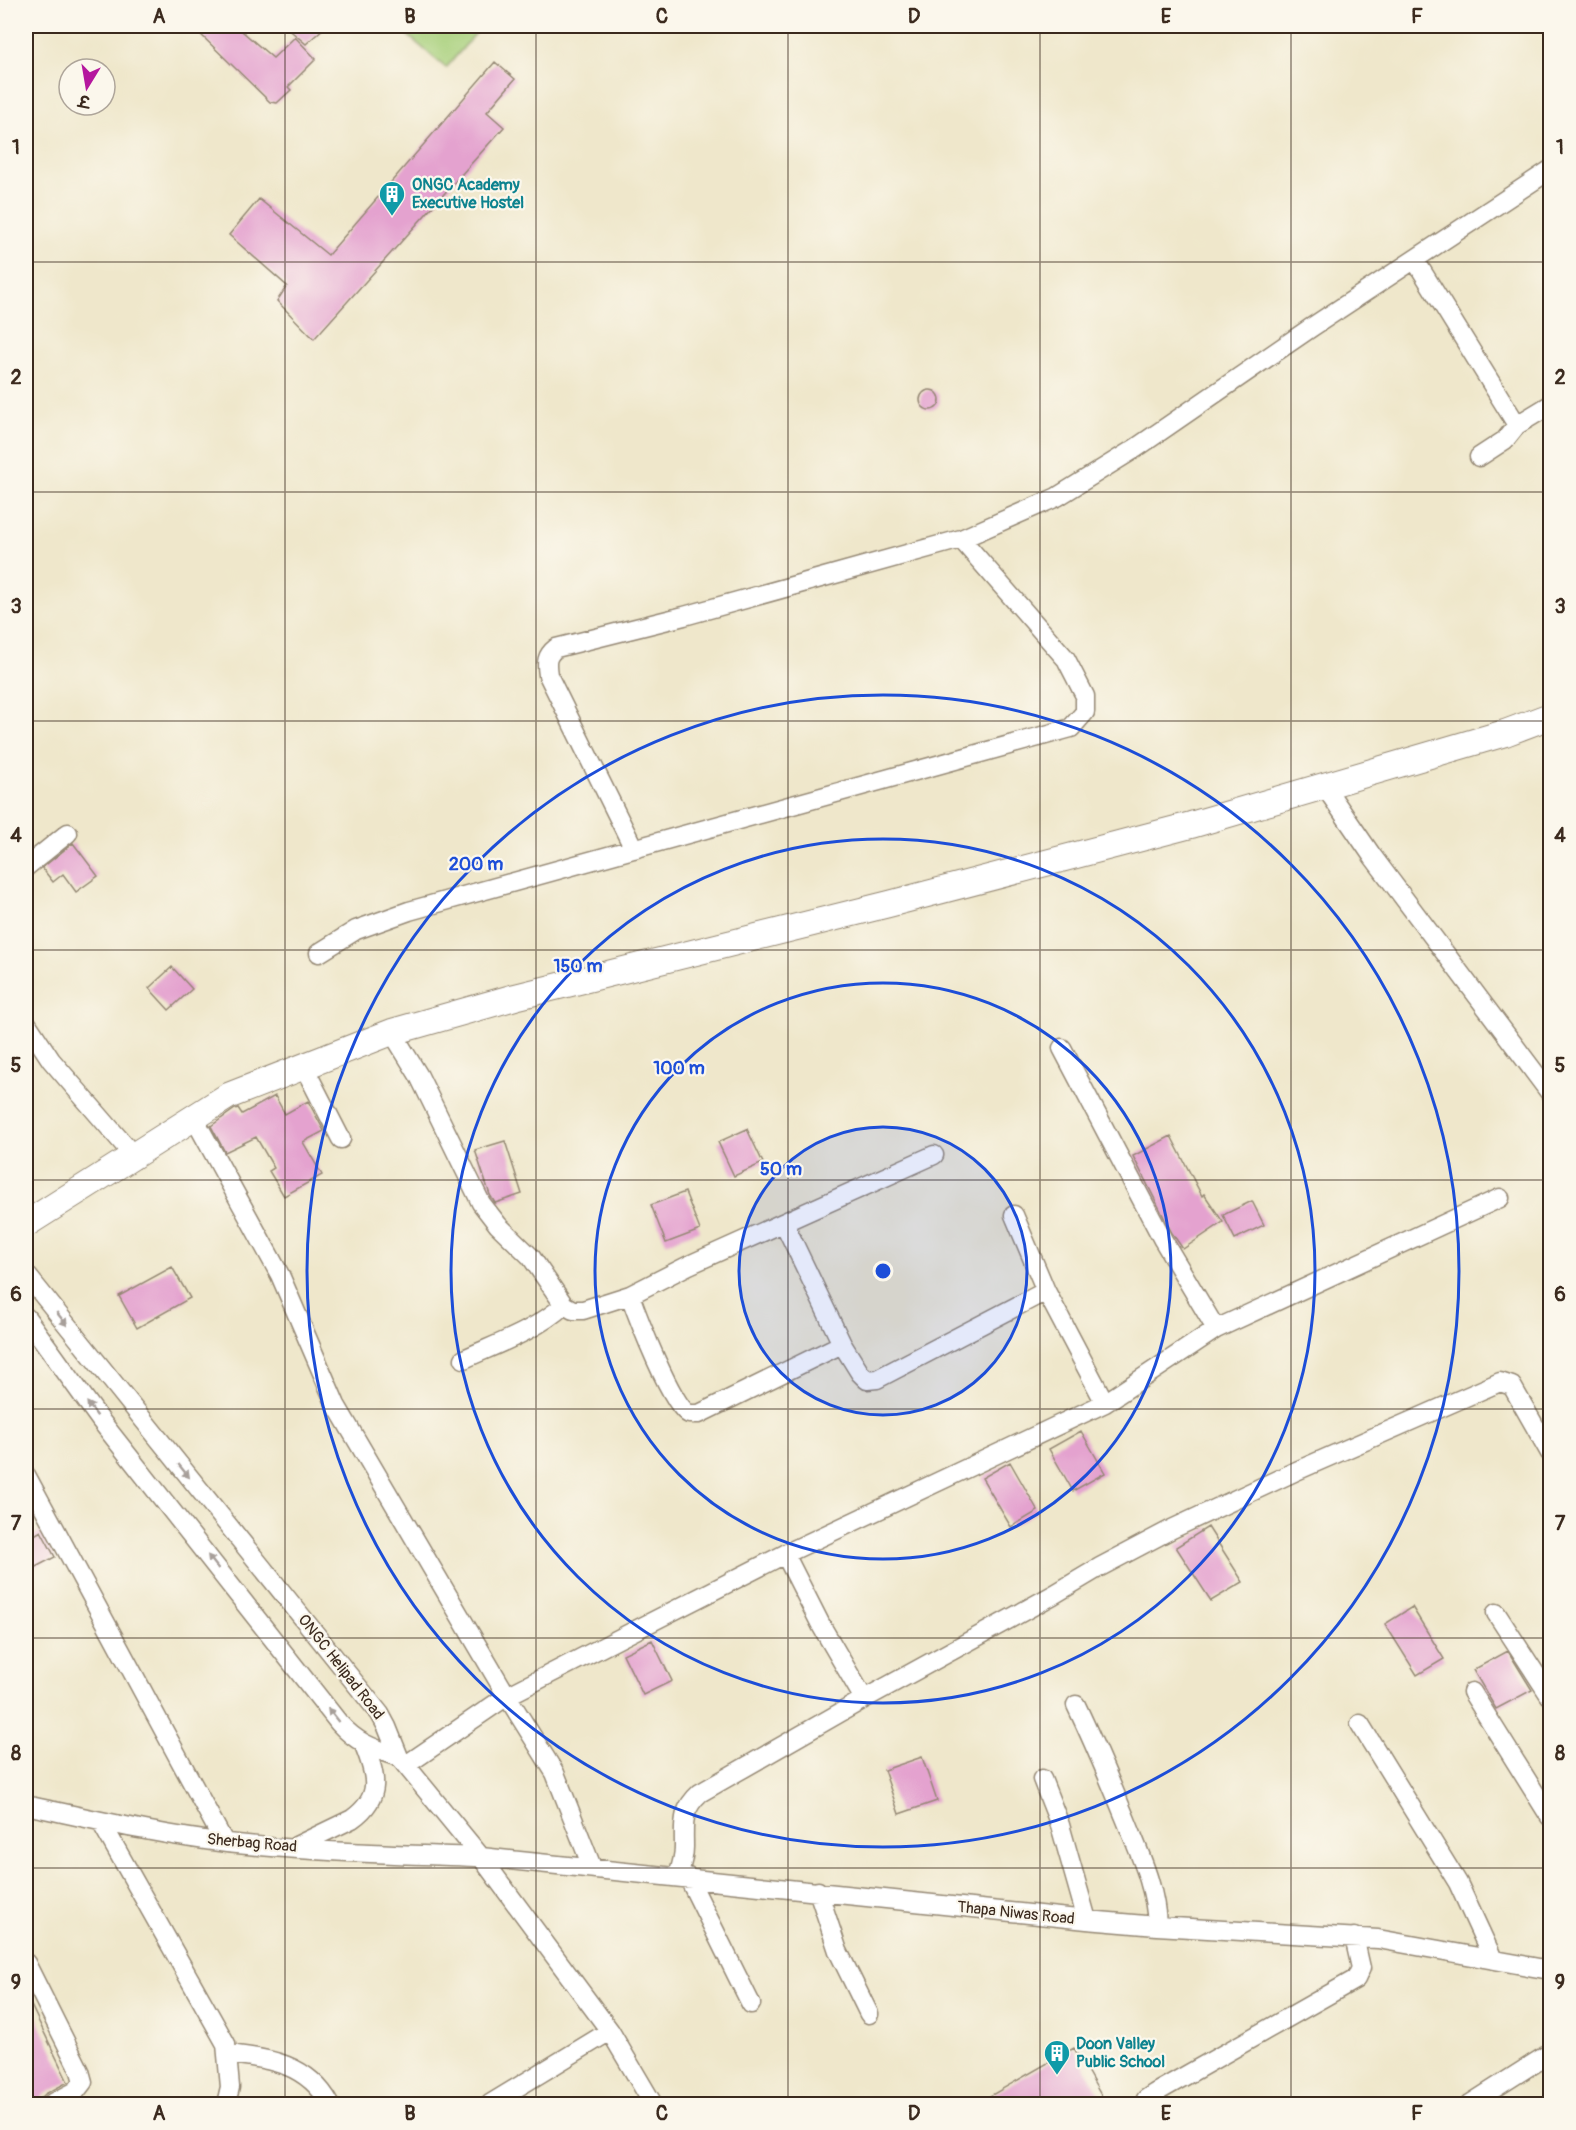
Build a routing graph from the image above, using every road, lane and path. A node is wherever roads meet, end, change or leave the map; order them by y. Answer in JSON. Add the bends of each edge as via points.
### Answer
{"nodes":[{"id":1,"x":1551,"y":170,"type":"edge"},
{"id":2,"x":1415,"y":260,"type":"junction"},
{"id":3,"x":1551,"y":405,"type":"edge"},
{"id":4,"x":1517,"y":425,"type":"junction"},
{"id":5,"x":1479,"y":457,"type":"dead end"},
{"id":6,"x":961,"y":539,"type":"junction"},
{"id":7,"x":1551,"y":716,"type":"edge"},
{"id":8,"x":1325,"y":787,"type":"junction"},
{"id":9,"x":68,"y":833,"type":"dead end"},
{"id":10,"x":634,"y":849,"type":"junction"},
{"id":11,"x":26,"y":867,"type":"edge"},
{"id":12,"x":319,"y":953,"type":"dead end"},
{"id":13,"x":26,"y":1022,"type":"edge"},
{"id":14,"x":393,"y":1032,"type":"junction"},
{"id":15,"x":1062,"y":1048,"type":"dead end"},
{"id":16,"x":303,"y":1065,"type":"junction"},
{"id":17,"x":1551,"y":1093,"type":"edge"},
{"id":18,"x":193,"y":1116,"type":"junction"},
{"id":19,"x":341,"y":1138,"type":"dead end"},
{"id":20,"x":133,"y":1155,"type":"junction"},
{"id":21,"x":934,"y":1155,"type":"dead end"},
{"id":22,"x":1500,"y":1198,"type":"dead end"},
{"id":23,"x":1014,"y":1215,"type":"dead end"},
{"id":24,"x":784,"y":1223,"type":"junction"},
{"id":25,"x":26,"y":1224,"type":"edge"},
{"id":26,"x":26,"y":1274,"type":"edge"},
{"id":27,"x":1046,"y":1291,"type":"junction"},
{"id":28,"x":630,"y":1295,"type":"junction"},
{"id":29,"x":564,"y":1305,"type":"junction"},
{"id":30,"x":26,"y":1317,"type":"edge"},
{"id":31,"x":1216,"y":1329,"type":"junction"},
{"id":32,"x":842,"y":1344,"type":"junction"},
{"id":33,"x":464,"y":1359,"type":"dead end"},
{"id":34,"x":1105,"y":1403,"type":"junction"},
{"id":35,"x":1551,"y":1453,"type":"edge"},
{"id":36,"x":26,"y":1475,"type":"edge"},
{"id":37,"x":786,"y":1554,"type":"junction"},
{"id":38,"x":1496,"y":1613,"type":"dead end"},
{"id":39,"x":1472,"y":1692,"type":"dead end"},
{"id":40,"x":507,"y":1696,"type":"junction"},
{"id":41,"x":1551,"y":1696,"type":"edge"},
{"id":42,"x":864,"y":1699,"type":"junction"},
{"id":43,"x":1076,"y":1705,"type":"dead end"},
{"id":44,"x":1360,"y":1724,"type":"dead end"},
{"id":45,"x":364,"y":1745,"type":"junction"},
{"id":46,"x":402,"y":1761,"type":"junction"},
{"id":47,"x":1042,"y":1779,"type":"dead end"},
{"id":48,"x":26,"y":1805,"type":"edge"},
{"id":49,"x":1551,"y":1817,"type":"edge"},
{"id":50,"x":101,"y":1822,"type":"junction"},
{"id":51,"x":224,"y":1842,"type":"junction"},
{"id":52,"x":292,"y":1848,"type":"junction"},
{"id":53,"x":481,"y":1857,"type":"junction"},
{"id":54,"x":592,"y":1868,"type":"junction"},
{"id":55,"x":683,"y":1877,"type":"junction"},
{"id":56,"x":818,"y":1892,"type":"junction"},
{"id":57,"x":1087,"y":1920,"type":"junction"},
{"id":58,"x":1157,"y":1926,"type":"junction"},
{"id":59,"x":1354,"y":1936,"type":"junction"},
{"id":60,"x":1493,"y":1959,"type":"junction"},
{"id":61,"x":26,"y":1963,"type":"edge"},
{"id":62,"x":1551,"y":1970,"type":"edge"},
{"id":63,"x":751,"y":2004,"type":"dead end"},
{"id":64,"x":869,"y":2014,"type":"dead end"},
{"id":65,"x":610,"y":2031,"type":"junction"},
{"id":66,"x":227,"y":2054,"type":"junction"},
{"id":67,"x":1549,"y":2058,"type":"edge"},
{"id":68,"x":51,"y":2104,"type":"edge"},
{"id":69,"x":226,"y":2104,"type":"edge"},
{"id":70,"x":330,"y":2104,"type":"edge"},
{"id":71,"x":490,"y":2104,"type":"edge"},
{"id":72,"x":653,"y":2104,"type":"edge"},
{"id":73,"x":1144,"y":2104,"type":"edge"},
{"id":74,"x":1470,"y":2104,"type":"edge"}],
"edges":[{"from":1,"to":2,"type":"street"},
{"from":2,"to":4,"type":"street"},
{"from":2,"to":6,"type":"street","via":[[1057,497]]},
{"from":3,"to":4,"type":"street"},
{"from":4,"to":5,"type":"street","via":[[1505,441]]},
{"from":6,"to":10,"type":"street","via":[[556,648],[548,655],[548,675]]},
{"from":6,"to":10,"type":"street","via":[[1066,659],[1085,696],[1085,712],[1071,728]]},
{"from":7,"to":8,"type":"street"},
{"from":8,"to":14,"type":"street","via":[[1056,861],[515,997]]},
{"from":8,"to":17,"type":"street"},
{"from":9,"to":11,"type":"street"},
{"from":10,"to":12,"type":"street","via":[[409,911],[356,930]]},
{"from":13,"to":20,"type":"street","via":[[51,1060]]},
{"from":14,"to":16,"type":"street"},
{"from":14,"to":29,"type":"street","via":[[481,1203],[531,1257]]},
{"from":15,"to":31,"type":"street","via":[[1163,1240]]},
{"from":16,"to":18,"type":"street","via":[[228,1096]]},
{"from":16,"to":19,"type":"street"},
{"from":18,"to":20,"type":"street"},
{"from":18,"to":40,"type":"street","via":[[280,1275],[336,1405]]},
{"from":20,"to":25,"type":"street"},
{"from":21,"to":24,"type":"street"},
{"from":22,"to":31,"type":"street"},
{"from":23,"to":27,"type":"street"},
{"from":24,"to":28,"type":"street"},
{"from":24,"to":32,"type":"street"},
{"from":26,"to":46,"type":"street","name":"ONGC Helipad Road","one_way":true,"via":[[380,1714]]},
{"from":27,"to":32,"type":"street","via":[[877,1379],[867,1380]]},
{"from":27,"to":34,"type":"street"},
{"from":28,"to":29,"type":"street","via":[[583,1310]]},
{"from":28,"to":32,"type":"street","via":[[661,1370],[683,1409],[690,1414],[699,1414]]},
{"from":29,"to":33,"type":"street","via":[[532,1329]]},
{"from":45,"to":30,"type":"street","one_way":true,"via":[[339,1723],[101,1421]]},
{"from":31,"to":34,"type":"street"},
{"from":34,"to":37,"type":"street"},
{"from":35,"to":42,"type":"street","via":[[1512,1386],[1500,1382],[1172,1529]]},
{"from":36,"to":51,"type":"street"},
{"from":37,"to":40,"type":"street"},
{"from":37,"to":42,"type":"street"},
{"from":38,"to":41,"type":"street"},
{"from":39,"to":49,"type":"street"},
{"from":40,"to":46,"type":"street"},
{"from":40,"to":54,"type":"street","via":[[555,1773]]},
{"from":42,"to":55,"type":"street","via":[[694,1798],[684,1818]]},
{"from":43,"to":58,"type":"street","via":[[1145,1869]]},
{"from":44,"to":60,"type":"street","via":[[1458,1883]]},
{"from":45,"to":46,"type":"street"},
{"from":45,"to":52,"type":"street","via":[[374,1769],[371,1800],[352,1819]]},
{"from":46,"to":53,"type":"street","name":"ONGC Helipad Road"},
{"from":47,"to":57,"type":"street"},
{"from":48,"to":50,"type":"street","name":"Sherbag Road"},
{"from":50,"to":51,"type":"street","name":"Sherbag Road"},
{"from":50,"to":66,"type":"street","via":[[226,2044]]},
{"from":51,"to":52,"type":"street","name":"Sherbag Road"},
{"from":52,"to":53,"type":"street","name":"Sherbag Road"},
{"from":53,"to":54,"type":"street","name":"Thapa Niwas Road"},
{"from":53,"to":65,"type":"street","name":"ONGC Helipad Road"},
{"from":54,"to":55,"type":"street","name":"Thapa Niwas Road"},
{"from":55,"to":56,"type":"street","name":"Thapa Niwas Road"},
{"from":55,"to":63,"type":"street"},
{"from":56,"to":57,"type":"street","name":"Thapa Niwas Road"},
{"from":56,"to":64,"type":"street","via":[[838,1951]]},
{"from":57,"to":58,"type":"street","name":"Thapa Niwas Road"},
{"from":58,"to":59,"type":"street","name":"Thapa Niwas Road"},
{"from":59,"to":60,"type":"street","name":"Thapa Niwas Road"},
{"from":59,"to":73,"type":"street","via":[[1361,1968],[1356,1979],[1155,2093]]},
{"from":60,"to":62,"type":"street","name":"Thapa Niwas Road"},
{"from":61,"to":68,"type":"street","via":[[83,2082],[76,2091]]},
{"from":65,"to":71,"type":"street"},
{"from":65,"to":72,"type":"street","name":"ONGC Helipad Road"},
{"from":66,"to":69,"type":"street","via":[[230,2087]]},
{"from":66,"to":70,"type":"street","via":[[255,2057],[295,2069],[322,2090]]},
{"from":67,"to":74,"type":"street"}]}
